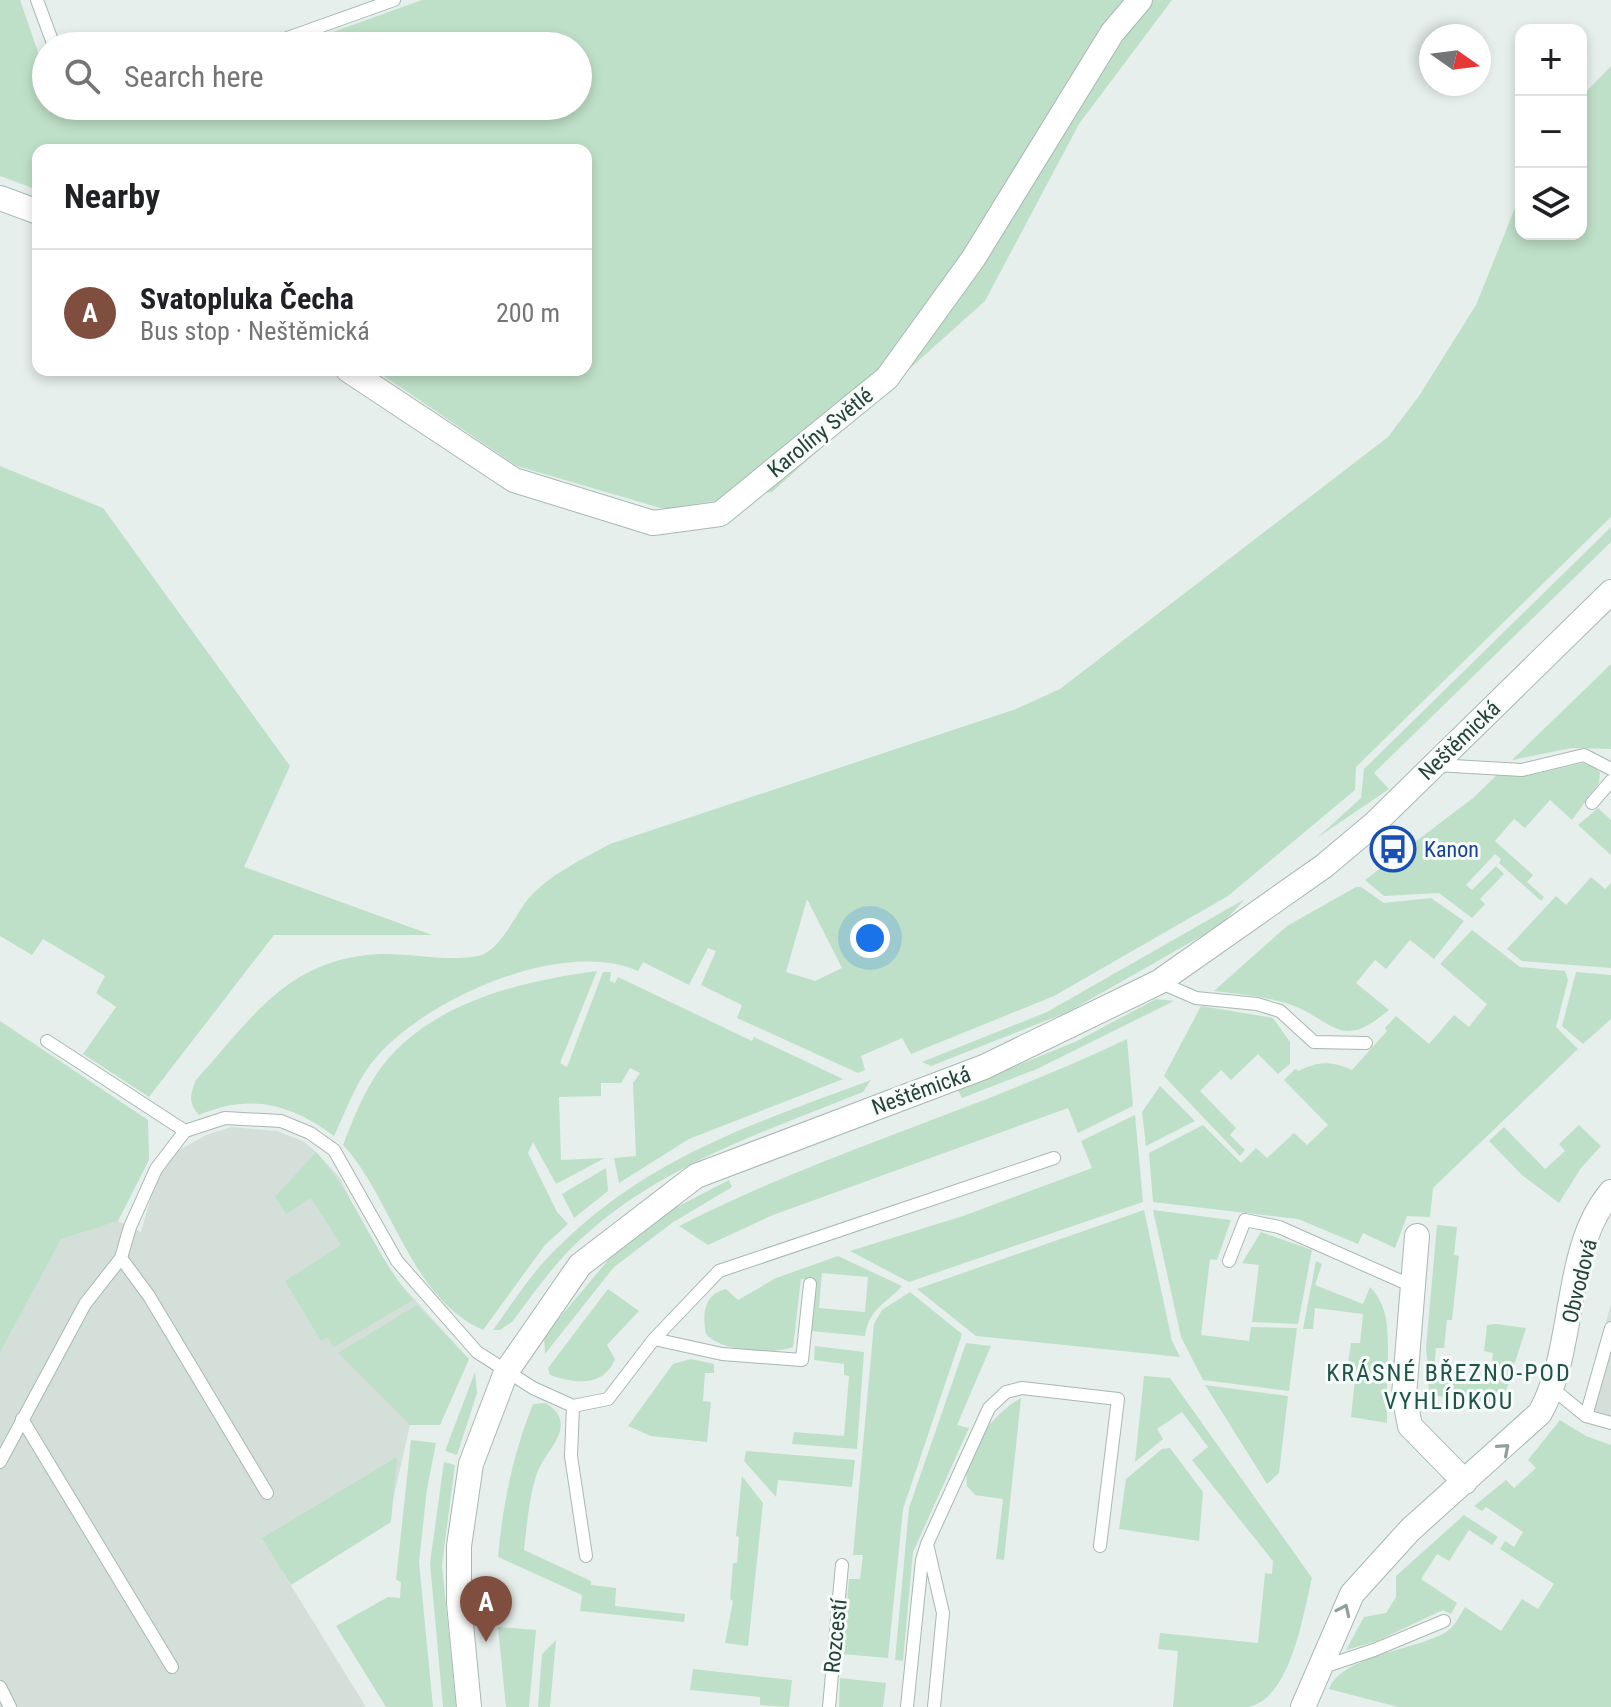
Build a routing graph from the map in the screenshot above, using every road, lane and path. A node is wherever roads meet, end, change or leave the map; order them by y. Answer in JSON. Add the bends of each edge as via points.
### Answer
{"nodes":[{"id":1,"x":37,"y":0,"type":"edge"},
{"id":2,"x":394,"y":0,"type":"edge"},
{"id":3,"x":1140,"y":0,"type":"edge"},
{"id":4,"x":49,"y":32,"type":"edge"},
{"id":5,"x":304,"y":32,"type":"edge"},
{"id":6,"x":0,"y":198,"type":"edge"},
{"id":7,"x":32,"y":210,"type":"edge"},
{"id":8,"x":357,"y":376,"type":"edge"},
{"id":9,"x":1611,"y":592,"type":"edge"},
{"id":10,"x":1433,"y":765,"type":"junction"},
{"id":11,"x":1611,"y":769,"type":"edge"},
{"id":12,"x":1611,"y":781,"type":"edge"},
{"id":13,"x":1592,"y":803,"type":"dead end"},
{"id":14,"x":1159,"y":982,"type":"junction"},
{"id":15,"x":47,"y":1041,"type":"dead end"},
{"id":16,"x":1366,"y":1043,"type":"dead end"},
{"id":17,"x":185,"y":1131,"type":"junction"},
{"id":18,"x":1054,"y":1158,"type":"dead end"},
{"id":19,"x":1611,"y":1192,"type":"edge"},
{"id":20,"x":1417,"y":1236,"type":"dead end"},
{"id":21,"x":121,"y":1258,"type":"junction"},
{"id":22,"x":1229,"y":1261,"type":"dead end"},
{"id":23,"x":810,"y":1284,"type":"dead end"},
{"id":24,"x":1410,"y":1285,"type":"junction"},
{"id":25,"x":1611,"y":1328,"type":"edge"},
{"id":26,"x":654,"y":1339,"type":"junction"},
{"id":27,"x":1609,"y":1343,"type":"edge"},
{"id":28,"x":506,"y":1372,"type":"junction"},
{"id":29,"x":1553,"y":1389,"type":"junction"},
{"id":30,"x":573,"y":1406,"type":"junction"},
{"id":31,"x":1586,"y":1416,"type":"junction"},
{"id":32,"x":22,"y":1419,"type":"junction"},
{"id":33,"x":1611,"y":1423,"type":"edge"},
{"id":34,"x":0,"y":1462,"type":"edge"},
{"id":35,"x":1465,"y":1482,"type":"junction"},
{"id":36,"x":267,"y":1493,"type":"dead end"},
{"id":37,"x":927,"y":1544,"type":"junction"},
{"id":38,"x":1100,"y":1546,"type":"dead end"},
{"id":39,"x":586,"y":1556,"type":"dead end"},
{"id":40,"x":842,"y":1565,"type":"dead end"},
{"id":41,"x":1444,"y":1621,"type":"dead end"},
{"id":42,"x":172,"y":1667,"type":"dead end"},
{"id":43,"x":1317,"y":1669,"type":"junction"},
{"id":44,"x":0,"y":1687,"type":"edge"},
{"id":45,"x":10,"y":1707,"type":"edge"},
{"id":46,"x":469,"y":1707,"type":"edge"},
{"id":47,"x":829,"y":1707,"type":"edge"},
{"id":48,"x":907,"y":1707,"type":"edge"},
{"id":49,"x":934,"y":1707,"type":"edge"},
{"id":50,"x":1303,"y":1707,"type":"edge"}],
"edges":[{"from":1,"to":4,"type":"lane"},
{"from":2,"to":5,"type":"lane"},
{"from":3,"to":8,"type":"street","name":"Karolíny Světlé","via":[[1112,33],[973,259],[887,378],[720,514],[653,523],[514,480]]},
{"from":6,"to":7,"type":"street"},
{"from":9,"to":10,"type":"street","name":"Neštěmická"},
{"from":10,"to":11,"type":"lane","via":[[1522,770],[1584,755]]},
{"from":10,"to":14,"type":"street","name":"Neštěmická","via":[[1324,866]]},
{"from":12,"to":13,"type":"lane"},
{"from":14,"to":16,"type":"lane","via":[[1196,998],[1280,1011],[1314,1042]]},
{"from":14,"to":28,"type":"street","name":"Neštěmická","via":[[984,1067],[696,1176],[580,1265]]},
{"from":15,"to":17,"type":"lane"},
{"from":17,"to":21,"type":"lane","via":[[156,1169]]},
{"from":17,"to":28,"type":"lane","via":[[225,1118],[254,1117],[281,1121],[334,1150],[397,1261],[477,1352]]},
{"from":18,"to":26,"type":"lane","via":[[719,1271]]},
{"from":19,"to":29,"type":"street","name":"Obvodová","via":[[1579,1260]]},
{"from":20,"to":24,"type":"street"},
{"from":21,"to":32,"type":"lane","via":[[85,1304]]},
{"from":21,"to":36,"type":"lane"},
{"from":22,"to":24,"type":"lane","via":[[1245,1220],[1279,1227]]},
{"from":23,"to":26,"type":"lane","via":[[802,1360],[722,1354]]},
{"from":24,"to":35,"type":"street","via":[[1404,1395],[1410,1426]]},
{"from":25,"to":27,"type":"lane"},
{"from":26,"to":30,"type":"lane","via":[[608,1399]]},
{"from":27,"to":31,"type":"lane"},
{"from":28,"to":30,"type":"lane"},
{"from":28,"to":46,"type":"street","name":"Neštěmická","via":[[471,1464],[459,1546]]},
{"from":29,"to":31,"type":"lane"},
{"from":35,"to":29,"type":"street","name":"Obvodová","one_way":true,"via":[[1523,1432]]},
{"from":30,"to":39,"type":"lane","via":[[571,1456]]},
{"from":31,"to":33,"type":"lane"},
{"from":32,"to":34,"type":"lane"},
{"from":32,"to":42,"type":"lane"},
{"from":43,"to":35,"type":"street","name":"Obvodová","one_way":true,"via":[[1352,1594],[1410,1530]]},
{"from":37,"to":38,"type":"lane","via":[[989,1408],[1006,1392],[1022,1388],[1118,1399]]},
{"from":37,"to":48,"type":"lane"},
{"from":37,"to":49,"type":"lane","via":[[943,1613]]},
{"from":40,"to":47,"type":"lane","name":"Rozcestí"},
{"from":41,"to":43,"type":"lane"},
{"from":43,"to":50,"type":"street","name":"Obvodová"},
{"from":44,"to":45,"type":"lane"}]}
